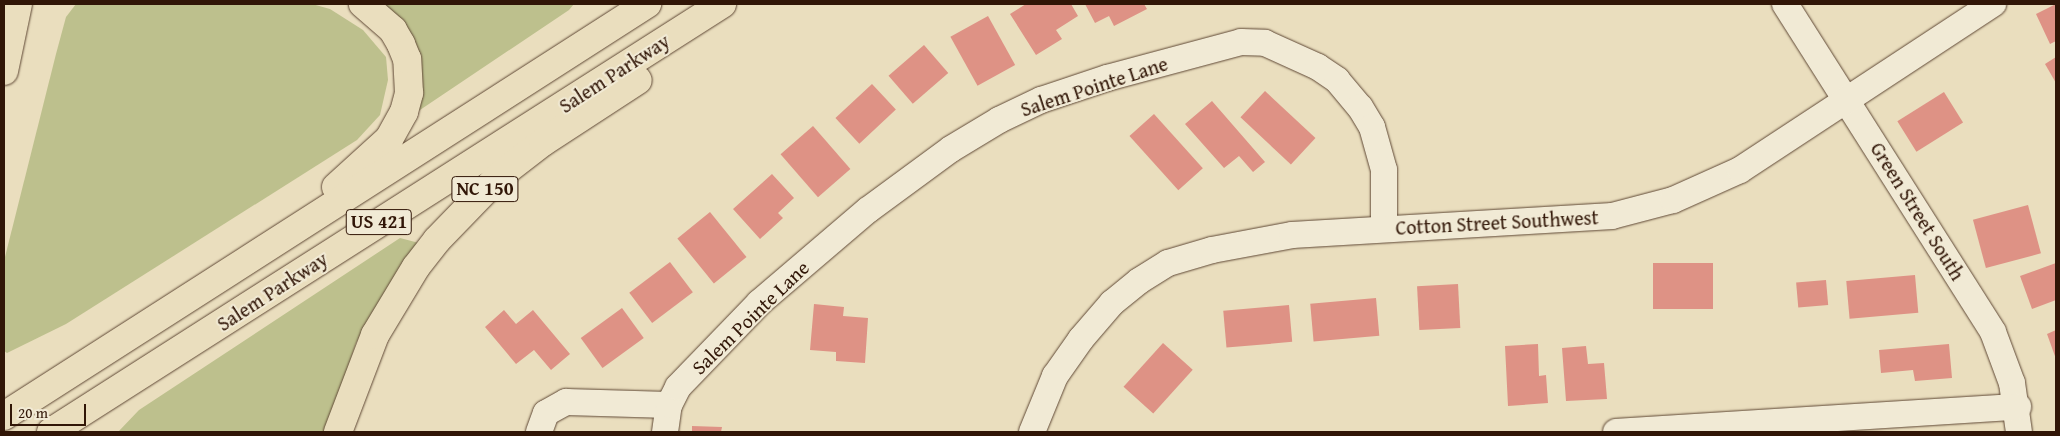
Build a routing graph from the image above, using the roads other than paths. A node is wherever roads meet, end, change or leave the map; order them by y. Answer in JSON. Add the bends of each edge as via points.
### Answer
{"nodes":[{"id":1,"x":18,"y":4,"type":"edge"},
{"id":2,"x":363,"y":4,"type":"edge"},
{"id":3,"x":647,"y":4,"type":"edge"},
{"id":4,"x":1784,"y":4,"type":"edge"},
{"id":5,"x":1993,"y":4,"type":"edge"},
{"id":6,"x":715,"y":8,"type":"edge"},
{"id":7,"x":4,"y":72,"type":"edge"},
{"id":8,"x":1847,"y":99,"type":"junction"},
{"id":9,"x":1384,"y":228,"type":"junction"},
{"id":10,"x":283,"y":236,"type":"junction"},
{"id":11,"x":669,"y":405,"type":"junction"},
{"id":12,"x":4,"y":416,"type":"edge"},
{"id":13,"x":2019,"y":420,"type":"edge"},
{"id":14,"x":51,"y":432,"type":"edge"},
{"id":15,"x":338,"y":432,"type":"edge"},
{"id":16,"x":539,"y":432,"type":"edge"},
{"id":17,"x":665,"y":432,"type":"edge"},
{"id":18,"x":1032,"y":432,"type":"edge"},
{"id":19,"x":1616,"y":432,"type":"edge"}],
"edges":[{"from":1,"to":7,"type":"main road"},
{"from":2,"to":10,"type":"main road","via":[[393,30],[407,59],[409,93],[404,112],[389,138]]},
{"from":3,"to":10,"type":"main road","name":"Salem Parkway","number":"US 421"},
{"from":4,"to":8,"type":"street","name":"Green Street South"},
{"from":5,"to":8,"type":"street","name":"Cotton Street Southwest"},
{"from":6,"to":14,"type":"main road","name":"Salem Parkway","number":"US 421"},
{"from":6,"to":15,"type":"main road","number":"NC 150","via":[[691,45],[543,142],[492,182],[448,227],[416,267],[375,335]]},
{"from":8,"to":9,"type":"street","name":"Cotton Street Southwest","via":[[1740,170],[1673,200],[1612,216]]},
{"from":8,"to":13,"type":"street","name":"Green Street South","via":[[1977,304],[2004,358]]},
{"from":9,"to":11,"type":"street","name":"Salem Pointe Lane","via":[[1384,170],[1380,148],[1360,106],[1337,80],[1318,67],[1265,44],[1241,42],[1107,78],[1041,100],[999,120],[951,150],[868,210],[759,303],[678,387]]},
{"from":9,"to":18,"type":"street","name":"Cotton Street Southwest","via":[[1292,235],[1212,250],[1168,263],[1112,303],[1081,339],[1055,376]]},
{"from":10,"to":12,"type":"main road","name":"Salem Parkway","number":"US 421"},
{"from":11,"to":16,"type":"street","via":[[566,402],[546,414]]},
{"from":11,"to":17,"type":"street","name":"Salem Pointe Lane"},
{"from":13,"to":19,"type":"street"}]}
